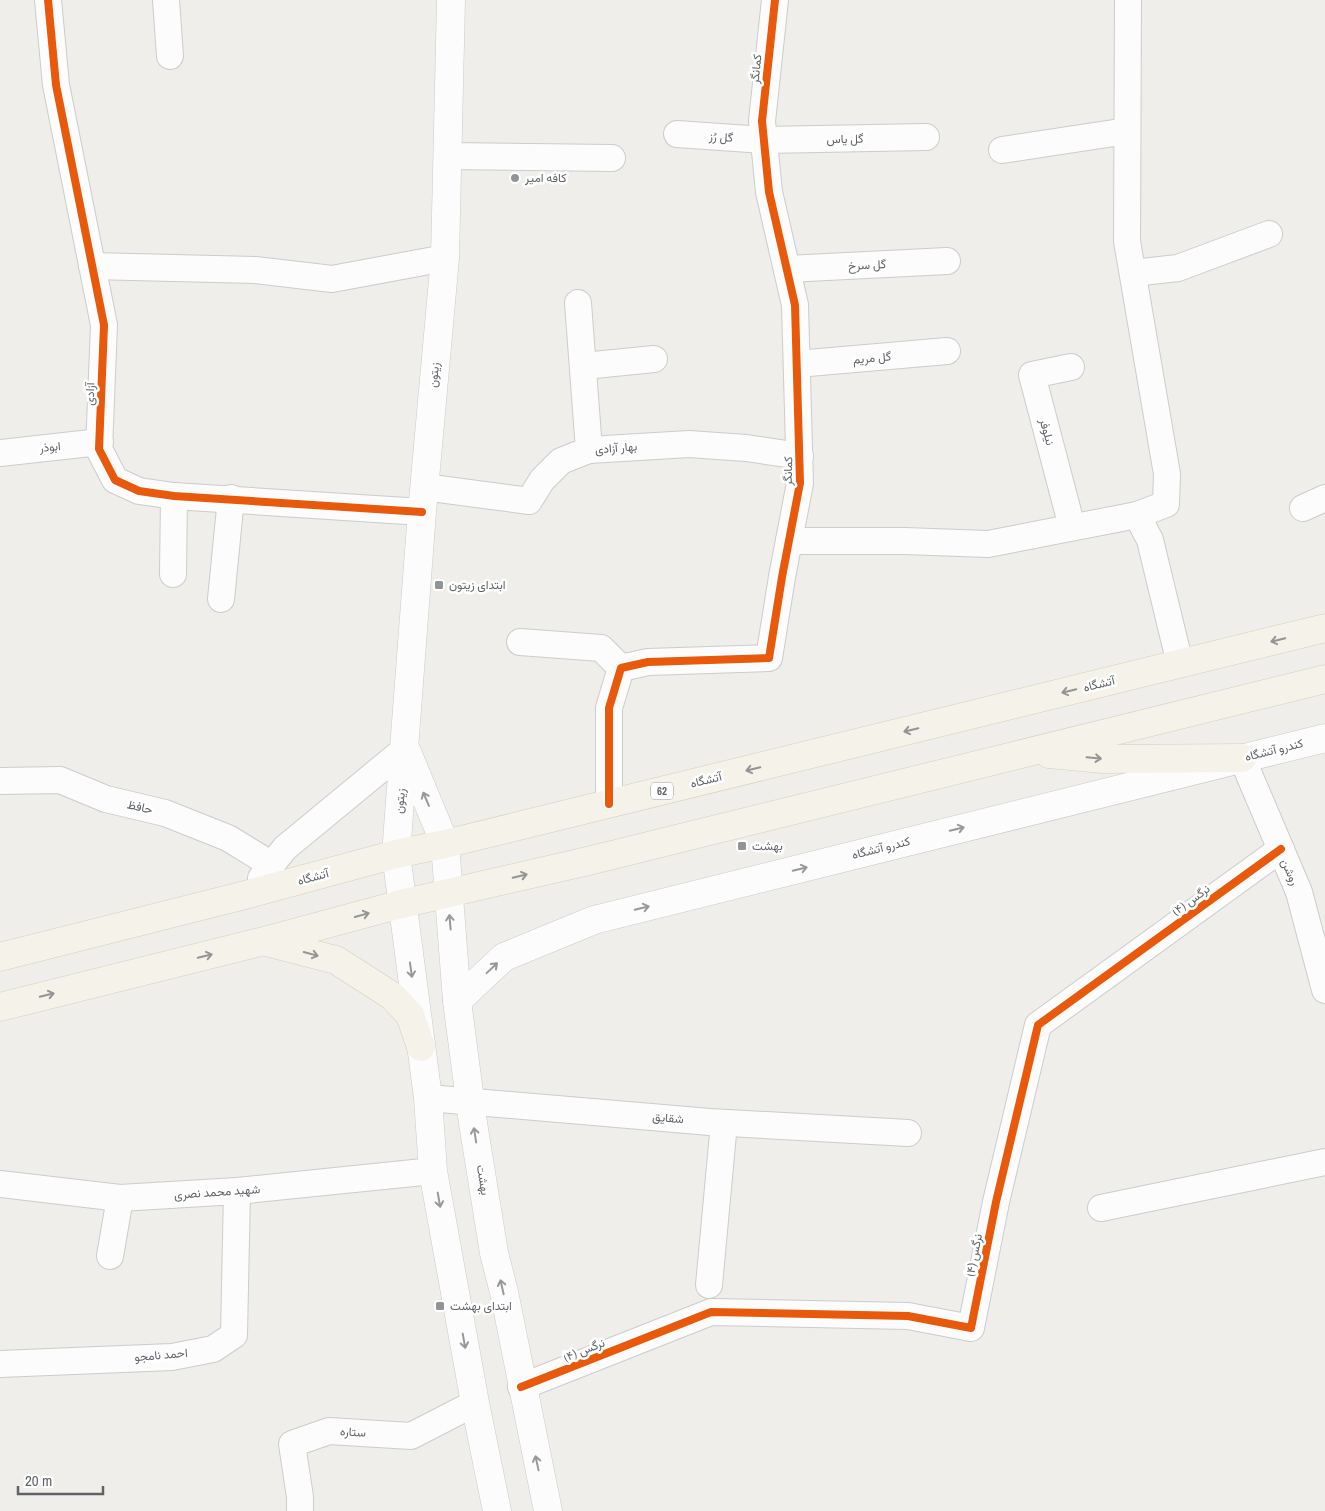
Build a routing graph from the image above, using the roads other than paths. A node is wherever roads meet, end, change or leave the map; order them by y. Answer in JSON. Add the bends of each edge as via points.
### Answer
{"nodes":[{"id":1,"x":48,"y":0,"type":"edge"},
{"id":2,"x":166,"y":0,"type":"edge"},
{"id":3,"x":450,"y":0,"type":"edge"},
{"id":4,"x":775,"y":0,"type":"edge"},
{"id":5,"x":1128,"y":0,"type":"edge"},
{"id":6,"x":170,"y":56,"type":"dead end"},
{"id":7,"x":1127,"y":131,"type":"junction"},
{"id":8,"x":677,"y":134,"type":"dead end"},
{"id":9,"x":926,"y":137,"type":"dead end"},
{"id":10,"x":764,"y":140,"type":"junction"},
{"id":11,"x":1002,"y":150,"type":"dead end"},
{"id":12,"x":447,"y":156,"type":"junction"},
{"id":13,"x":612,"y":158,"type":"dead end"},
{"id":14,"x":1269,"y":234,"type":"dead end"},
{"id":15,"x":445,"y":258,"type":"junction"},
{"id":16,"x":947,"y":261,"type":"dead end"},
{"id":17,"x":92,"y":266,"type":"junction"},
{"id":18,"x":787,"y":269,"type":"junction"},
{"id":19,"x":1132,"y":273,"type":"junction"},
{"id":20,"x":578,"y":303,"type":"dead end"},
{"id":21,"x":947,"y":351,"type":"dead end"},
{"id":22,"x":654,"y":359,"type":"dead end"},
{"id":23,"x":797,"y":364,"type":"junction"},
{"id":24,"x":584,"y":366,"type":"junction"},
{"id":25,"x":1071,"y":367,"type":"dead end"},
{"id":26,"x":100,"y":442,"type":"junction"},
{"id":27,"x":589,"y":450,"type":"junction"},
{"id":28,"x":0,"y":453,"type":"edge"},
{"id":29,"x":800,"y":456,"type":"junction"},
{"id":30,"x":174,"y":496,"type":"junction"},
{"id":31,"x":231,"y":498,"type":"junction"},
{"id":32,"x":423,"y":499,"type":"junction"},
{"id":33,"x":1137,"y":515,"type":"junction"},
{"id":34,"x":1072,"y":527,"type":"junction"},
{"id":35,"x":789,"y":541,"type":"junction"},
{"id":36,"x":173,"y":574,"type":"dead end"},
{"id":37,"x":221,"y":599,"type":"dead end"},
{"id":38,"x":1325,"y":628,"type":"edge"},
{"id":39,"x":520,"y":642,"type":"dead end"},
{"id":40,"x":1180,"y":664,"type":"junction"},
{"id":41,"x":621,"y":668,"type":"junction"},
{"id":42,"x":1325,"y":679,"type":"edge"},
{"id":43,"x":1325,"y":738,"type":"edge"},
{"id":44,"x":405,"y":749,"type":"junction"},
{"id":45,"x":1028,"y":752,"type":"junction"},
{"id":46,"x":1242,"y":758,"type":"junction"},
{"id":47,"x":0,"y":781,"type":"edge"},
{"id":48,"x":609,"y":804,"type":"junction"},
{"id":49,"x":445,"y":844,"type":"junction"},
{"id":50,"x":1280,"y":849,"type":"junction"},
{"id":51,"x":396,"y":854,"type":"junction"},
{"id":52,"x":272,"y":864,"type":"junction"},
{"id":53,"x":448,"y":893,"type":"junction"},
{"id":54,"x":245,"y":895,"type":"junction"},
{"id":55,"x":402,"y":904,"type":"junction"},
{"id":56,"x":1315,"y":910,"type":"edge"},
{"id":57,"x":264,"y":941,"type":"junction"},
{"id":58,"x":0,"y":958,"type":"edge"},
{"id":59,"x":1325,"y":990,"type":"edge"},
{"id":60,"x":457,"y":1001,"type":"junction"},
{"id":61,"x":0,"y":1007,"type":"edge"},
{"id":62,"x":421,"y":1047,"type":"junction"},
{"id":63,"x":428,"y":1098,"type":"junction"},
{"id":64,"x":472,"y":1102,"type":"junction"},
{"id":65,"x":724,"y":1123,"type":"junction"},
{"id":66,"x":908,"y":1133,"type":"dead end"},
{"id":67,"x":1325,"y":1162,"type":"edge"},
{"id":68,"x":433,"y":1171,"type":"junction"},
{"id":69,"x":0,"y":1184,"type":"edge"},
{"id":70,"x":237,"y":1191,"type":"junction"},
{"id":71,"x":120,"y":1198,"type":"junction"},
{"id":72,"x":1101,"y":1208,"type":"dead end"},
{"id":73,"x":110,"y":1256,"type":"dead end"},
{"id":74,"x":709,"y":1284,"type":"dead end"},
{"id":75,"x":0,"y":1364,"type":"edge"},
{"id":76,"x":521,"y":1388,"type":"junction"},
{"id":77,"x":475,"y":1403,"type":"junction"},
{"id":78,"x":300,"y":1511,"type":"edge"},
{"id":79,"x":497,"y":1511,"type":"edge"},
{"id":80,"x":548,"y":1511,"type":"edge"}],
"edges":[{"from":1,"to":17,"type":"street","name":"آزادی","via":[[56,85]]},
{"from":2,"to":6,"type":"street"},
{"from":3,"to":12,"type":"main road","name":"زیتون"},
{"from":4,"to":10,"type":"street","name":"کمانگر","via":[[762,121]]},
{"from":5,"to":7,"type":"street"},
{"from":7,"to":11,"type":"street"},
{"from":7,"to":19,"type":"street","via":[[1127,241]]},
{"from":8,"to":10,"type":"street","name":"گل رُز"},
{"from":9,"to":10,"type":"street","name":"گل یاس"},
{"from":10,"to":18,"type":"street","name":"کمانگر","via":[[769,192]]},
{"from":12,"to":13,"type":"street"},
{"from":12,"to":15,"type":"main road","name":"زیتون"},
{"from":14,"to":19,"type":"street","via":[[1178,268]]},
{"from":15,"to":17,"type":"street","via":[[332,279],[255,270]]},
{"from":15,"to":32,"type":"main road","name":"زیتون"},
{"from":16,"to":18,"type":"street","name":"گل سرخ"},
{"from":17,"to":26,"type":"street","name":"آزادی","via":[[104,325]]},
{"from":18,"to":23,"type":"street","name":"کمانگر","via":[[795,305]]},
{"from":19,"to":33,"type":"street","via":[[1167,474],[1166,504]]},
{"from":20,"to":24,"type":"street"},
{"from":21,"to":23,"type":"street","name":"گل مریم"},
{"from":22,"to":24,"type":"street"},
{"from":23,"to":29,"type":"street","name":"کمانگر"},
{"from":24,"to":27,"type":"street"},
{"from":25,"to":34,"type":"street","name":"نیلوفر","via":[[1032,375]]},
{"from":26,"to":28,"type":"street","name":"ابوذر"},
{"from":26,"to":30,"type":"street","name":"آزادی","via":[[99,449],[115,480],[139,491]]},
{"from":27,"to":29,"type":"street","name":"بهار آزادی","via":[[688,444]]},
{"from":27,"to":32,"type":"street","name":"بهار آزادی","via":[[561,461],[542,480],[529,501]]},
{"from":29,"to":35,"type":"street","name":"کمانگر","via":[[800,483]]},
{"from":30,"to":31,"type":"street","name":"آزادی"},
{"from":30,"to":36,"type":"street"},
{"from":31,"to":32,"type":"street","name":"آزادی"},
{"from":31,"to":37,"type":"street"},
{"from":32,"to":44,"type":"main road","name":"زیتون"},
{"from":33,"to":34,"type":"street"},
{"from":33,"to":40,"type":"street","via":[[1150,540]]},
{"from":34,"to":35,"type":"street","via":[[988,544]]},
{"from":35,"to":41,"type":"street","name":"کمانگر","via":[[769,658],[648,662]]},
{"from":38,"to":40,"type":"main road","name":"آتشگاه","number":"62","one_way":true},
{"from":39,"to":41,"type":"street","via":[[601,648]]},
{"from":40,"to":48,"type":"main road","name":"آتشگاه","number":"62","one_way":true},
{"from":41,"to":48,"type":"street","via":[[609,708]]},
{"from":42,"to":45,"type":"main road"},
{"from":43,"to":46,"type":"main road","name":"کندرو آتشگاه"},
{"from":49,"to":44,"type":"main road","name":"زیتون","one_way":true},
{"from":44,"to":51,"type":"main road","name":"زیتون"},
{"from":44,"to":52,"type":"street","via":[[285,848]]},
{"from":45,"to":46,"type":"main road","one_way":true,"via":[[1103,759]]},
{"from":53,"to":45,"type":"main road","one_way":true},
{"from":46,"to":50,"type":"street","name":"روشن"},
{"from":60,"to":46,"type":"main road","name":"کندرو آتشگاه","one_way":true,"via":[[504,957],[594,920]]},
{"from":47,"to":52,"type":"street","name":"حافظ","via":[[60,780],[106,799],[183,820],[228,838]]},
{"from":48,"to":49,"type":"main road","name":"آتشگاه","number":"62"},
{"from":49,"to":51,"type":"main road","name":"آتشگاه","number":"62"},
{"from":49,"to":53,"type":"main road","name":"بهشت"},
{"from":50,"to":56,"type":"street","name":"روشن","via":[[1299,892]]},
{"from":50,"to":76,"type":"street","name":"نرگس (۴)","via":[[1038,1025],[996,1202],[971,1328],[908,1316],[712,1312]]},
{"from":51,"to":54,"type":"main road","name":"آتشگاه","number":"62"},
{"from":51,"to":55,"type":"main road","name":"زیتون"},
{"from":52,"to":54,"type":"street"},
{"from":53,"to":55,"type":"main road"},
{"from":60,"to":53,"type":"main road","name":"بهشت","one_way":true},
{"from":54,"to":58,"type":"main road","name":"آتشگاه","number":"62"},
{"from":57,"to":55,"type":"main road","one_way":true},
{"from":55,"to":62,"type":"main road","one_way":true},
{"from":56,"to":59,"type":"street","name":"روشن"},
{"from":61,"to":57,"type":"main road","one_way":true},
{"from":57,"to":62,"type":"main road","one_way":true,"via":[[336,960],[392,996],[410,1015]]},
{"from":60,"to":64,"type":"main road","name":"بهشت"},
{"from":62,"to":63,"type":"main road"},
{"from":63,"to":64,"type":"street","name":"شقایق"},
{"from":63,"to":68,"type":"main road"},
{"from":64,"to":65,"type":"street","name":"شقایق"},
{"from":76,"to":64,"type":"main road","name":"بهشت","one_way":true,"via":[[494,1252]]},
{"from":65,"to":66,"type":"street","name":"شقایق"},
{"from":65,"to":74,"type":"street"},
{"from":67,"to":72,"type":"street"},
{"from":68,"to":70,"type":"street","name":"شهید محمد نصری"},
{"from":68,"to":77,"type":"main road","one_way":true},
{"from":69,"to":71,"type":"street","name":"شهید محمد نصری"},
{"from":70,"to":71,"type":"street","name":"شهید محمد نصری"},
{"from":70,"to":75,"type":"street","name":"احمد نامجو","via":[[234,1335],[213,1349],[172,1357]]},
{"from":71,"to":73,"type":"street"},
{"from":80,"to":76,"type":"main road","name":"بهشت","one_way":true},
{"from":77,"to":78,"type":"street","name":"ستاره","via":[[411,1436],[328,1431],[292,1444]]},
{"from":77,"to":79,"type":"main road"}]}
